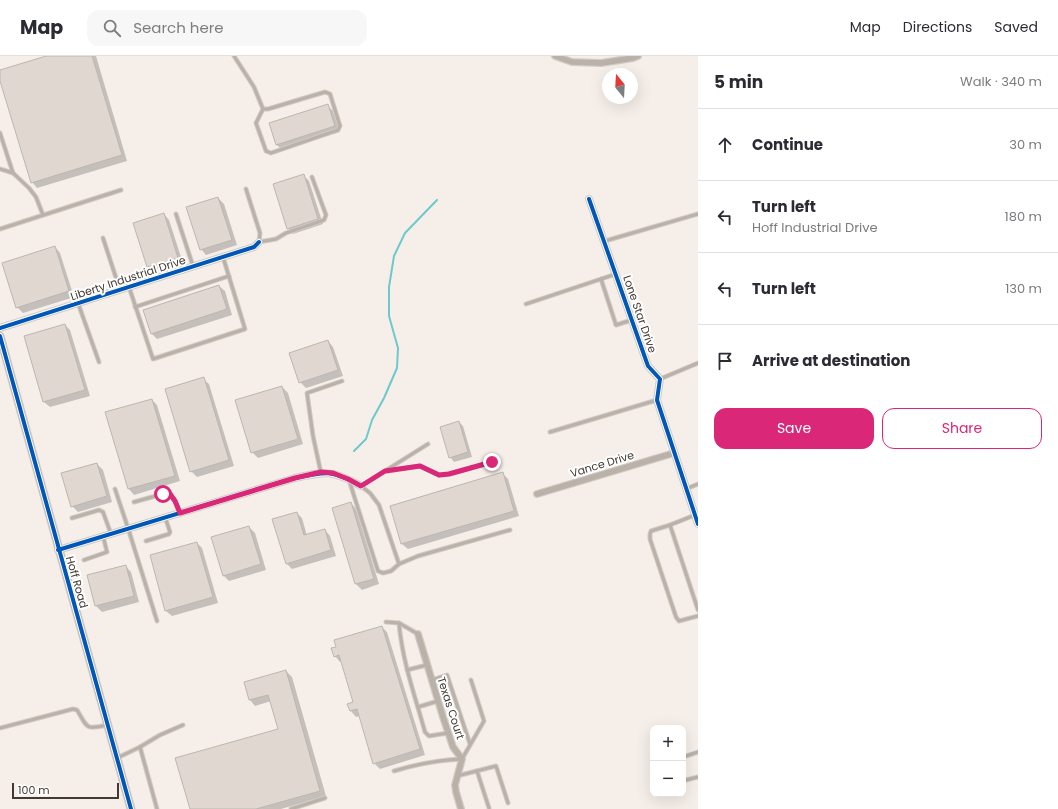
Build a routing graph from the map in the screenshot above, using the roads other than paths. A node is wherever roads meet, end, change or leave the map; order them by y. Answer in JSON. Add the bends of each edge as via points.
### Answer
{"nodes":[{"id":1,"x":234,"y":56,"type":"edge"},
{"id":2,"x":555,"y":56,"type":"edge"},
{"id":3,"x":638,"y":56,"type":"edge"},
{"id":4,"x":263,"y":109,"type":"junction"},
{"id":5,"x":0,"y":133,"type":"edge"},
{"id":6,"x":0,"y":169,"type":"edge"},
{"id":7,"x":13,"y":173,"type":"junction"},
{"id":8,"x":312,"y":177,"type":"dead end"},
{"id":9,"x":246,"y":188,"type":"dead end"},
{"id":10,"x":120,"y":190,"type":"dead end"},
{"id":11,"x":589,"y":199,"type":"dead end"},
{"id":12,"x":176,"y":214,"type":"dead end"},
{"id":13,"x":698,"y":214,"type":"edge"},
{"id":14,"x":43,"y":215,"type":"junction"},
{"id":15,"x":0,"y":230,"type":"edge"},
{"id":16,"x":103,"y":238,"type":"dead end"},
{"id":17,"x":259,"y":242,"type":"junction"},
{"id":18,"x":604,"y":242,"type":"junction"},
{"id":19,"x":223,"y":257,"type":"junction"},
{"id":20,"x":193,"y":266,"type":"junction"},
{"id":21,"x":616,"y":274,"type":"junction"},
{"id":22,"x":229,"y":276,"type":"junction"},
{"id":23,"x":601,"y":280,"type":"junction"},
{"id":24,"x":129,"y":287,"type":"junction"},
{"id":25,"x":120,"y":290,"type":"junction"},
{"id":26,"x":78,"y":303,"type":"junction"},
{"id":27,"x":526,"y":304,"type":"dead end"},
{"id":28,"x":136,"y":307,"type":"junction"},
{"id":29,"x":632,"y":320,"type":"junction"},
{"id":30,"x":0,"y":328,"type":"edge"},
{"id":31,"x":0,"y":336,"type":"edge"},
{"id":32,"x":99,"y":362,"type":"dead end"},
{"id":33,"x":698,"y":363,"type":"edge"},
{"id":34,"x":660,"y":379,"type":"junction"},
{"id":35,"x":342,"y":381,"type":"dead end"},
{"id":36,"x":657,"y":400,"type":"junction"},
{"id":37,"x":550,"y":432,"type":"dead end"},
{"id":38,"x":428,"y":444,"type":"dead end"},
{"id":39,"x":674,"y":453,"type":"junction"},
{"id":40,"x":492,"y":462,"type":"dead end"},
{"id":41,"x":385,"y":471,"type":"junction"},
{"id":42,"x":321,"y":472,"type":"junction"},
{"id":43,"x":349,"y":480,"type":"junction"},
{"id":44,"x":698,"y":484,"type":"edge"},
{"id":45,"x":361,"y":486,"type":"junction"},
{"id":46,"x":115,"y":489,"type":"dead end"},
{"id":47,"x":686,"y":489,"type":"junction"},
{"id":48,"x":537,"y":494,"type":"dead end"},
{"id":49,"x":134,"y":502,"type":"dead end"},
{"id":50,"x":180,"y":513,"type":"junction"},
{"id":51,"x":695,"y":515,"type":"junction"},
{"id":52,"x":165,"y":517,"type":"junction"},
{"id":53,"x":72,"y":518,"type":"dead end"},
{"id":54,"x":698,"y":524,"type":"edge"},
{"id":55,"x":670,"y":525,"type":"junction"},
{"id":56,"x":128,"y":528,"type":"junction"},
{"id":57,"x":510,"y":530,"type":"dead end"},
{"id":58,"x":111,"y":534,"type":"junction"},
{"id":59,"x":103,"y":536,"type":"junction"},
{"id":60,"x":146,"y":541,"type":"dead end"},
{"id":61,"x":58,"y":550,"type":"junction"},
{"id":62,"x":84,"y":560,"type":"dead end"},
{"id":63,"x":399,"y":564,"type":"junction"},
{"id":64,"x":698,"y":610,"type":"edge"},
{"id":65,"x":698,"y":616,"type":"edge"},
{"id":66,"x":157,"y":621,"type":"dead end"},
{"id":67,"x":386,"y":622,"type":"dead end"},
{"id":68,"x":399,"y":623,"type":"junction"},
{"id":69,"x":418,"y":634,"type":"joint"},
{"id":70,"x":427,"y":665,"type":"junction"},
{"id":71,"x":407,"y":670,"type":"junction"},
{"id":72,"x":432,"y":680,"type":"junction"},
{"id":73,"x":471,"y":680,"type":"dead end"},
{"id":74,"x":438,"y":701,"type":"junction"},
{"id":75,"x":418,"y":707,"type":"junction"},
{"id":76,"x":108,"y":725,"type":"junction"},
{"id":77,"x":183,"y":725,"type":"dead end"},
{"id":78,"x":0,"y":728,"type":"edge"},
{"id":79,"x":448,"y":733,"type":"junction"},
{"id":80,"x":470,"y":744,"type":"junction"},
{"id":81,"x":140,"y":747,"type":"junction"},
{"id":82,"x":698,"y":752,"type":"edge"},
{"id":83,"x":686,"y":756,"type":"edge"},
{"id":84,"x":117,"y":758,"type":"junction"},
{"id":85,"x":462,"y":759,"type":"junction"},
{"id":86,"x":394,"y":771,"type":"dead end"},
{"id":87,"x":477,"y":771,"type":"junction"},
{"id":88,"x":457,"y":776,"type":"junction"},
{"id":89,"x":698,"y":777,"type":"edge"},
{"id":90,"x":686,"y":780,"type":"edge"},
{"id":91,"x":325,"y":798,"type":"dead end"},
{"id":92,"x":508,"y":803,"type":"dead end"},
{"id":93,"x":488,"y":808,"type":"edge"},
{"id":94,"x":131,"y":809,"type":"edge"},
{"id":95,"x":156,"y":809,"type":"edge"},
{"id":96,"x":291,"y":809,"type":"edge"},
{"id":97,"x":461,"y":809,"type":"edge"}],
"edges":[{"from":1,"to":4,"type":"lane","via":[[254,87]]},
{"from":2,"to":3,"type":"street","via":[[572,62],[601,63]]},
{"from":4,"to":4,"type":"lane","via":[[325,92],[330,94],[340,126],[338,130],[271,154],[266,151],[256,123]]},
{"from":5,"to":7,"type":"lane"},
{"from":6,"to":7,"type":"lane"},
{"from":7,"to":14,"type":"lane","via":[[36,197]]},
{"from":8,"to":17,"type":"lane","via":[[326,215],[324,220],[276,239]]},
{"from":9,"to":17,"type":"lane","via":[[260,233]]},
{"from":10,"to":14,"type":"lane"},
{"from":11,"to":18,"type":"street","name":"Lone Star Drive"},
{"from":12,"to":20,"type":"lane"},
{"from":13,"to":18,"type":"lane"},
{"from":14,"to":15,"type":"lane"},
{"from":16,"to":25,"type":"lane"},
{"from":17,"to":19,"type":"street","name":"Liberty Industrial Drive","via":[[254,247]]},
{"from":18,"to":21,"type":"street","name":"Lone Star Drive"},
{"from":19,"to":20,"type":"street","name":"Liberty Industrial Drive"},
{"from":19,"to":22,"type":"lane"},
{"from":20,"to":24,"type":"street","name":"Liberty Industrial Drive"},
{"from":21,"to":23,"type":"lane"},
{"from":21,"to":29,"type":"street","name":"Lone Star Drive"},
{"from":22,"to":28,"type":"lane"},
{"from":22,"to":28,"type":"lane","via":[[245,329],[153,359]]},
{"from":23,"to":27,"type":"lane"},
{"from":23,"to":29,"type":"lane","via":[[616,325]]},
{"from":24,"to":25,"type":"street","name":"Liberty Industrial Drive"},
{"from":24,"to":28,"type":"lane"},
{"from":25,"to":26,"type":"street","name":"Liberty Industrial Drive"},
{"from":26,"to":30,"type":"street","name":"Liberty Industrial Drive"},
{"from":26,"to":32,"type":"lane"},
{"from":29,"to":34,"type":"street","name":"Lone Star Drive","via":[[648,366]]},
{"from":31,"to":61,"type":"street","name":"Hoff Road"},
{"from":33,"to":34,"type":"lane"},
{"from":34,"to":36,"type":"street"},
{"from":35,"to":42,"type":"lane","via":[[307,393]]},
{"from":36,"to":37,"type":"lane"},
{"from":36,"to":39,"type":"street"},
{"from":38,"to":41,"type":"lane"},
{"from":39,"to":47,"type":"street"},
{"from":39,"to":48,"type":"street","name":"Vance Drive"},
{"from":40,"to":41,"type":"lane","via":[[439,475],[420,466]]},
{"from":41,"to":45,"type":"lane"},
{"from":42,"to":43,"type":"street","via":[[333,473]]},
{"from":42,"to":50,"type":"street"},
{"from":43,"to":45,"type":"street"},
{"from":43,"to":63,"type":"lane","via":[[378,571],[391,571]]},
{"from":44,"to":47,"type":"lane"},
{"from":45,"to":63,"type":"lane","via":[[379,505]]},
{"from":46,"to":56,"type":"lane"},
{"from":47,"to":51,"type":"street"},
{"from":49,"to":50,"type":"lane","via":[[170,494]]},
{"from":50,"to":52,"type":"street"},
{"from":51,"to":54,"type":"street"},
{"from":51,"to":55,"type":"lane"},
{"from":52,"to":56,"type":"street"},
{"from":52,"to":60,"type":"lane","via":[[169,534]]},
{"from":53,"to":58,"type":"lane","via":[[99,510],[103,512]]},
{"from":55,"to":64,"type":"lane"},
{"from":55,"to":65,"type":"lane","via":[[651,531],[650,539],[676,617],[679,621]]},
{"from":56,"to":58,"type":"street"},
{"from":56,"to":66,"type":"lane"},
{"from":57,"to":63,"type":"lane","via":[[418,556]]},
{"from":58,"to":59,"type":"street"},
{"from":59,"to":61,"type":"street"},
{"from":59,"to":62,"type":"lane","via":[[107,552]]},
{"from":61,"to":76,"type":"street","name":"Hoff Road"},
{"from":67,"to":68,"type":"lane"},
{"from":68,"to":69,"type":"lane"},
{"from":68,"to":71,"type":"lane"},
{"from":69,"to":70,"type":"street","name":"Texas Court"},
{"from":70,"to":71,"type":"lane"},
{"from":70,"to":72,"type":"street","name":"Texas Court"},
{"from":71,"to":75,"type":"lane"},
{"from":72,"to":74,"type":"street","name":"Texas Court"},
{"from":72,"to":80,"type":"lane","via":[[447,675]]},
{"from":73,"to":80,"type":"lane","via":[[484,721]]},
{"from":74,"to":75,"type":"lane"},
{"from":74,"to":79,"type":"street","name":"Texas Court"},
{"from":75,"to":79,"type":"lane","via":[[425,732],[429,736]]},
{"from":76,"to":78,"type":"lane","via":[[89,728],[77,710],[73,709]]},
{"from":76,"to":84,"type":"street","name":"Hoff Road"},
{"from":77,"to":81,"type":"lane"},
{"from":79,"to":85,"type":"street","name":"Texas Court","via":[[453,748]]},
{"from":80,"to":85,"type":"lane"},
{"from":81,"to":84,"type":"lane"},
{"from":81,"to":95,"type":"lane"},
{"from":82,"to":83,"type":"lane"},
{"from":84,"to":94,"type":"street","name":"Hoff Road"},
{"from":85,"to":86,"type":"lane","via":[[419,763]]},
{"from":85,"to":88,"type":"street"},
{"from":87,"to":88,"type":"lane"},
{"from":87,"to":92,"type":"lane","via":[[496,766]]},
{"from":87,"to":93,"type":"lane"},
{"from":88,"to":97,"type":"street","via":[[455,785]]},
{"from":89,"to":90,"type":"lane"},
{"from":91,"to":96,"type":"lane"}]}
